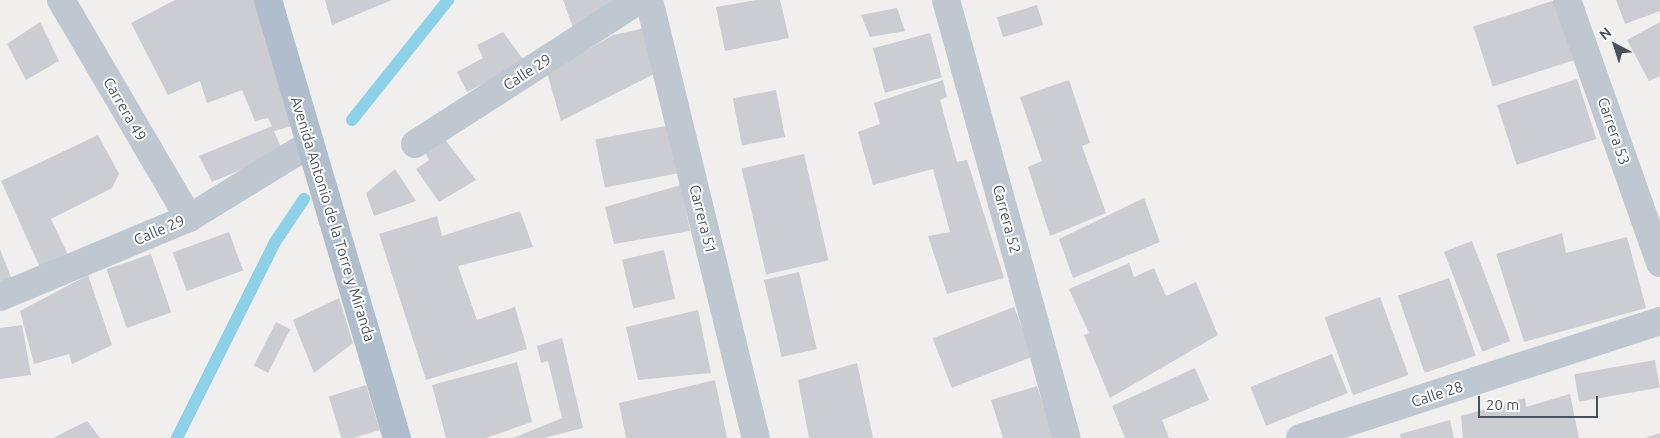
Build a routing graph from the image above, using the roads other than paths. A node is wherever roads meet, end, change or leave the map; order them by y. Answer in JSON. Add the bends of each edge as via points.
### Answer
{"nodes":[{"id":1,"x":61,"y":0,"type":"edge"},
{"id":2,"x":268,"y":0,"type":"edge"},
{"id":3,"x":639,"y":0,"type":"edge"},
{"id":4,"x":649,"y":0,"type":"edge"},
{"id":5,"x":946,"y":0,"type":"edge"},
{"id":6,"x":1568,"y":0,"type":"edge"},
{"id":7,"x":415,"y":144,"type":"dead end"},
{"id":8,"x":311,"y":155,"type":"junction"},
{"id":9,"x":189,"y":218,"type":"junction"},
{"id":10,"x":1660,"y":263,"type":"edge"},
{"id":11,"x":0,"y":297,"type":"edge"},
{"id":12,"x":1660,"y":321,"type":"edge"},
{"id":13,"x":397,"y":438,"type":"edge"},
{"id":14,"x":756,"y":438,"type":"edge"},
{"id":15,"x":1067,"y":438,"type":"edge"},
{"id":16,"x":1300,"y":438,"type":"edge"}],
"edges":[{"from":1,"to":9,"type":"street","name":"Carrera 49"},
{"from":2,"to":8,"type":"main road","name":"Avenida Antonio de la Torre y Miranda"},
{"from":3,"to":7,"type":"street","name":"Calle 29"},
{"from":4,"to":14,"type":"street","name":"Carrera 51"},
{"from":5,"to":15,"type":"street","name":"Carrera 52"},
{"from":6,"to":10,"type":"street","name":"Carrera 53"},
{"from":8,"to":9,"type":"street","name":"Calle 29"},
{"from":8,"to":13,"type":"main road","name":"Avenida Antonio de la Torre y Miranda","via":[[346,256]]},
{"from":9,"to":11,"type":"street","name":"Calle 29"},
{"from":12,"to":16,"type":"street","name":"Calle 28"}]}
